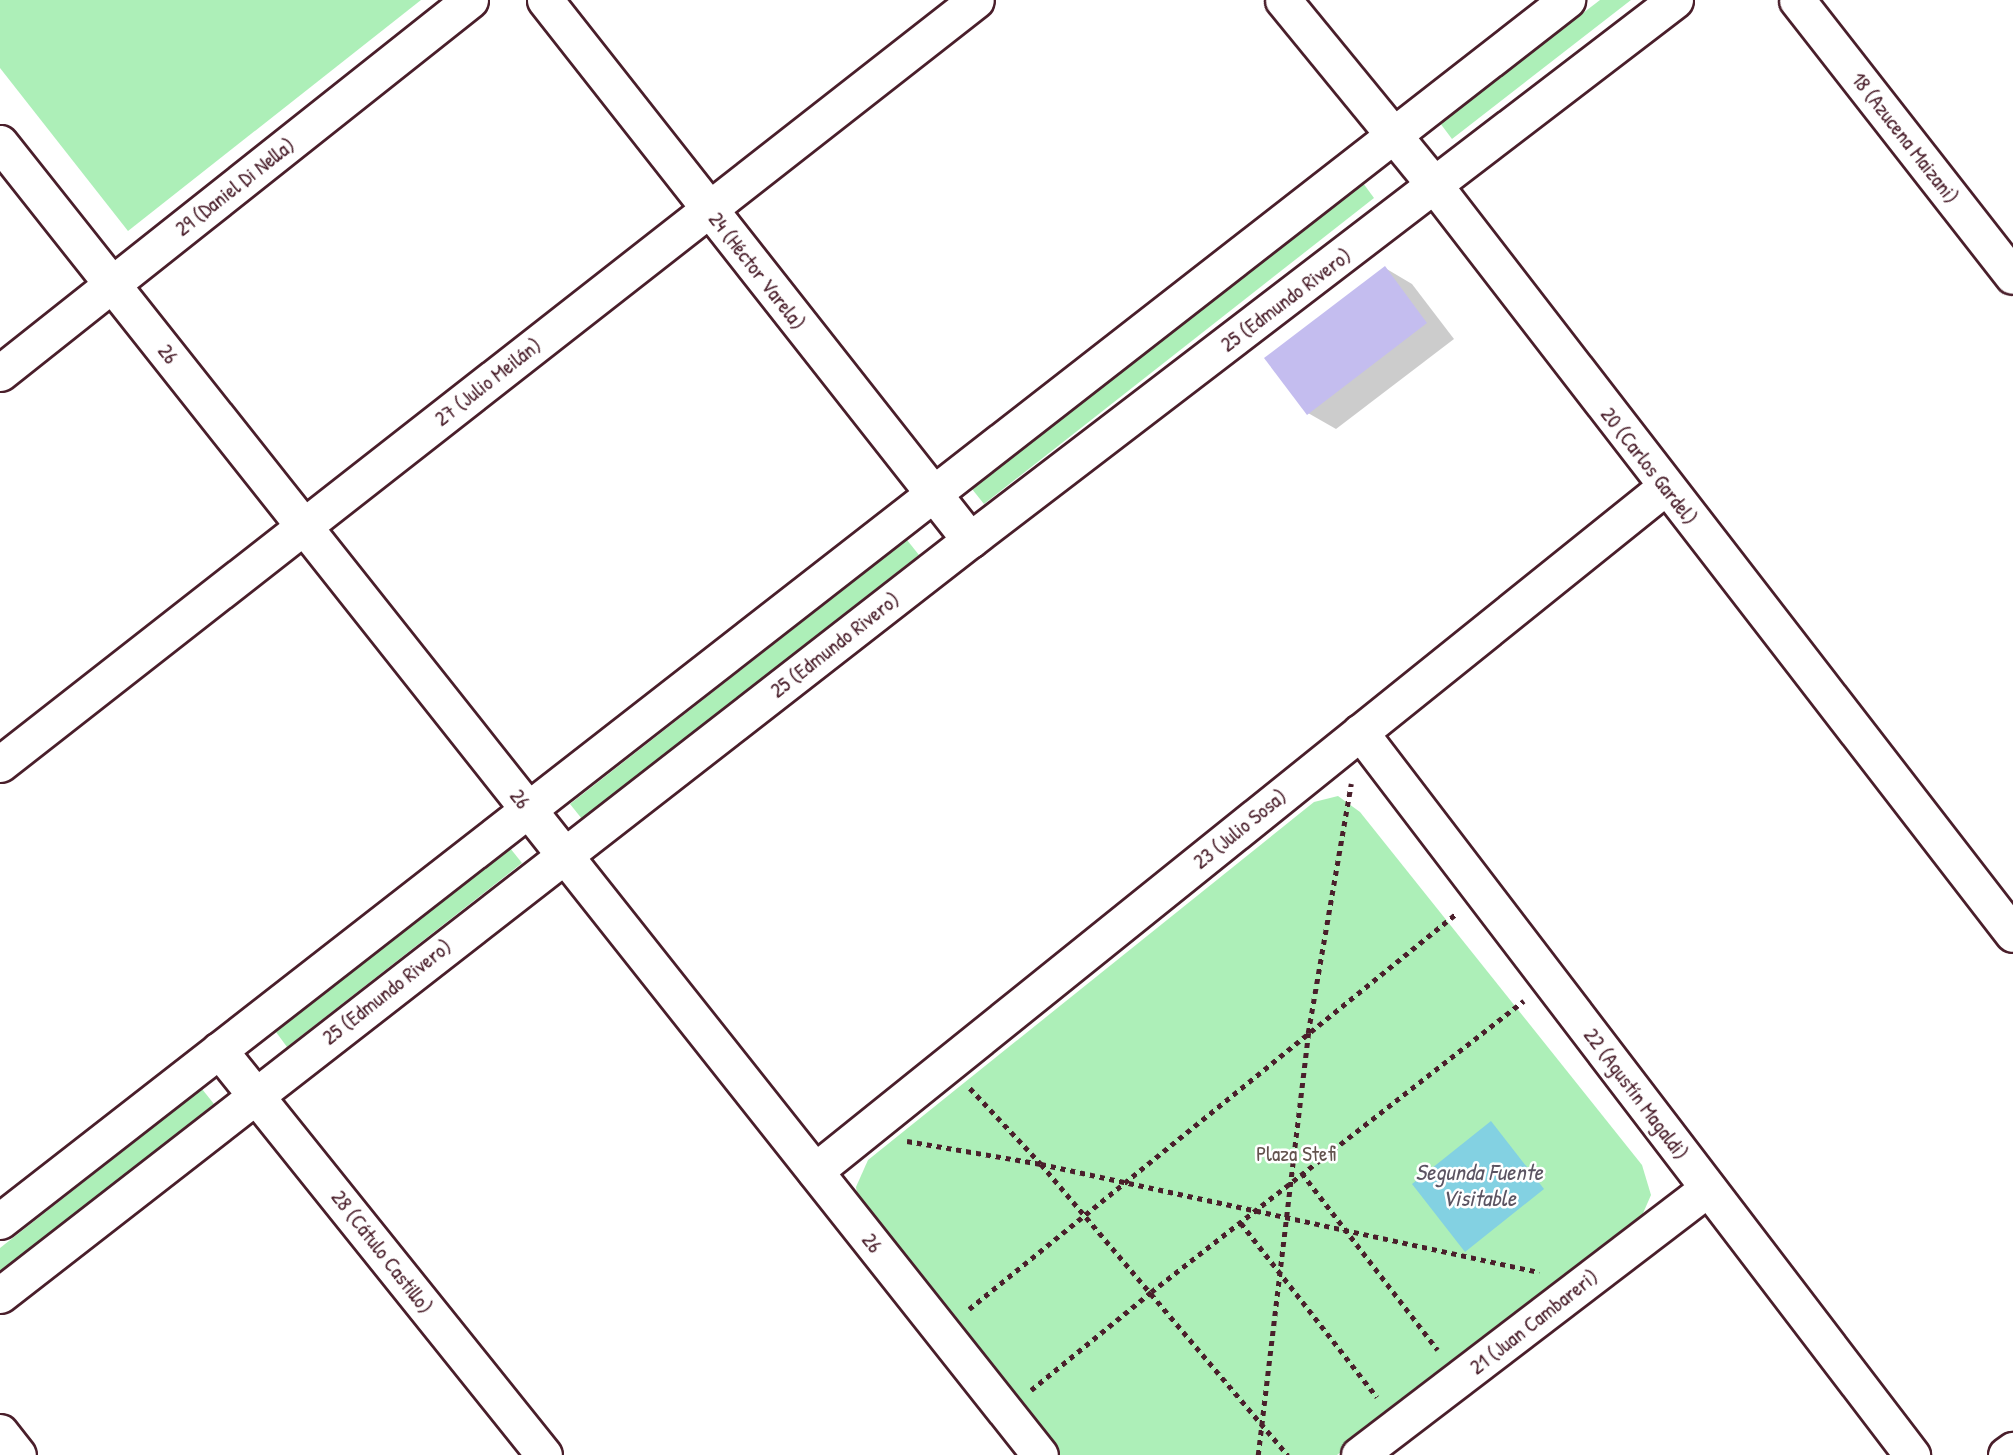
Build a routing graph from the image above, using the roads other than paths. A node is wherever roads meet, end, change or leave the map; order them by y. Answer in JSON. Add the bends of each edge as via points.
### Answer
{"nodes":[{"id":1,"x":470,"y":0,"type":"edge"},
{"id":2,"x":545,"y":0,"type":"edge"},
{"id":3,"x":976,"y":0,"type":"edge"},
{"id":4,"x":1283,"y":0,"type":"edge"},
{"id":5,"x":1567,"y":0,"type":"edge"},
{"id":6,"x":1675,"y":0,"type":"edge"},
{"id":7,"x":1797,"y":0,"type":"edge"},
{"id":8,"x":1393,"y":135,"type":"junction"},
{"id":9,"x":0,"y":143,"type":"edge"},
{"id":10,"x":1435,"y":186,"type":"junction"},
{"id":11,"x":708,"y":209,"type":"junction"},
{"id":12,"x":2013,"y":276,"type":"edge"},
{"id":13,"x":112,"y":284,"type":"junction"},
{"id":14,"x":0,"y":373,"type":"edge"},
{"id":15,"x":1665,"y":487,"type":"junction"},
{"id":16,"x":933,"y":494,"type":"junction"},
{"id":17,"x":304,"y":526,"type":"junction"},
{"id":18,"x":970,"y":540,"type":"junction"},
{"id":19,"x":1360,"y":732,"type":"junction"},
{"id":20,"x":0,"y":764,"type":"edge"},
{"id":21,"x":528,"y":809,"type":"junction"},
{"id":22,"x":564,"y":855,"type":"junction"},
{"id":23,"x":2013,"y":934,"type":"edge"},
{"id":24,"x":219,"y":1050,"type":"junction"},
{"id":25,"x":257,"y":1093,"type":"junction"},
{"id":26,"x":815,"y":1171,"type":"junction"},
{"id":27,"x":1708,"y":1188,"type":"junction"},
{"id":28,"x":0,"y":1221,"type":"edge"},
{"id":29,"x":0,"y":1295,"type":"edge"},
{"id":30,"x":0,"y":1432,"type":"edge"},
{"id":31,"x":2013,"y":1450,"type":"edge"},
{"id":32,"x":18,"y":1455,"type":"edge"},
{"id":33,"x":544,"y":1455,"type":"edge"},
{"id":34,"x":1040,"y":1455,"type":"edge"},
{"id":35,"x":1359,"y":1455,"type":"edge"},
{"id":36,"x":1912,"y":1455,"type":"edge"},
{"id":37,"x":2006,"y":1455,"type":"edge"}],
"edges":[{"from":1,"to":13,"type":"street","name":"29 (Daniel Di Nella)"},
{"from":2,"to":11,"type":"street","name":"24 (Héctor Varela)"},
{"from":3,"to":11,"type":"street","name":"27 (Julio Meilán)"},
{"from":4,"to":8,"type":"street","name":"20 (Carlos Gardel)"},
{"from":5,"to":8,"type":"street"},
{"from":6,"to":10,"type":"street","name":"25 (Edmundo Rivero)"},
{"from":7,"to":12,"type":"street","name":"18 (Azucena Maizani)"},
{"from":8,"to":10,"type":"street","name":"20 (Carlos Gardel)"},
{"from":8,"to":16,"type":"street"},
{"from":9,"to":13,"type":"street","name":"26"},
{"from":10,"to":15,"type":"street","name":"20 (Carlos Gardel)"},
{"from":10,"to":18,"type":"street","name":"25 (Edmundo Rivero)"},
{"from":11,"to":16,"type":"street","name":"24 (Héctor Varela)"},
{"from":11,"to":17,"type":"street","name":"27 (Julio Meilán)"},
{"from":13,"to":14,"type":"street","name":"29 (Daniel Di Nella)"},
{"from":13,"to":17,"type":"street","name":"26"},
{"from":15,"to":19,"type":"street","name":"23 (Julio Sosa)"},
{"from":15,"to":23,"type":"street","name":"20 (Carlos Gardel)"},
{"from":16,"to":18,"type":"street","name":"24 (Héctor Varela)"},
{"from":16,"to":21,"type":"street"},
{"from":17,"to":20,"type":"street","name":"27 (Julio Meilán)"},
{"from":17,"to":21,"type":"street","name":"26"},
{"from":18,"to":22,"type":"street","name":"25 (Edmundo Rivero)"},
{"from":19,"to":26,"type":"street","name":"23 (Julio Sosa)"},
{"from":19,"to":27,"type":"street","name":"22 (Agustín Magaldi)"},
{"from":21,"to":22,"type":"street","name":"26"},
{"from":21,"to":24,"type":"street"},
{"from":22,"to":25,"type":"street","name":"25 (Edmundo Rivero)"},
{"from":22,"to":26,"type":"street","name":"26"},
{"from":24,"to":25,"type":"street","name":"28 (Cátulo Castillo)"},
{"from":24,"to":28,"type":"street"},
{"from":25,"to":29,"type":"street","name":"25 (Edmundo Rivero)"},
{"from":25,"to":33,"type":"street","name":"28 (Cátulo Castillo)"},
{"from":26,"to":34,"type":"street","name":"26"},
{"from":27,"to":35,"type":"street","name":"21 (Juan Cambareri)"},
{"from":27,"to":36,"type":"street","name":"22 (Agustín Magaldi)"},
{"from":30,"to":32,"type":"street"},
{"from":31,"to":37,"type":"street"}]}
